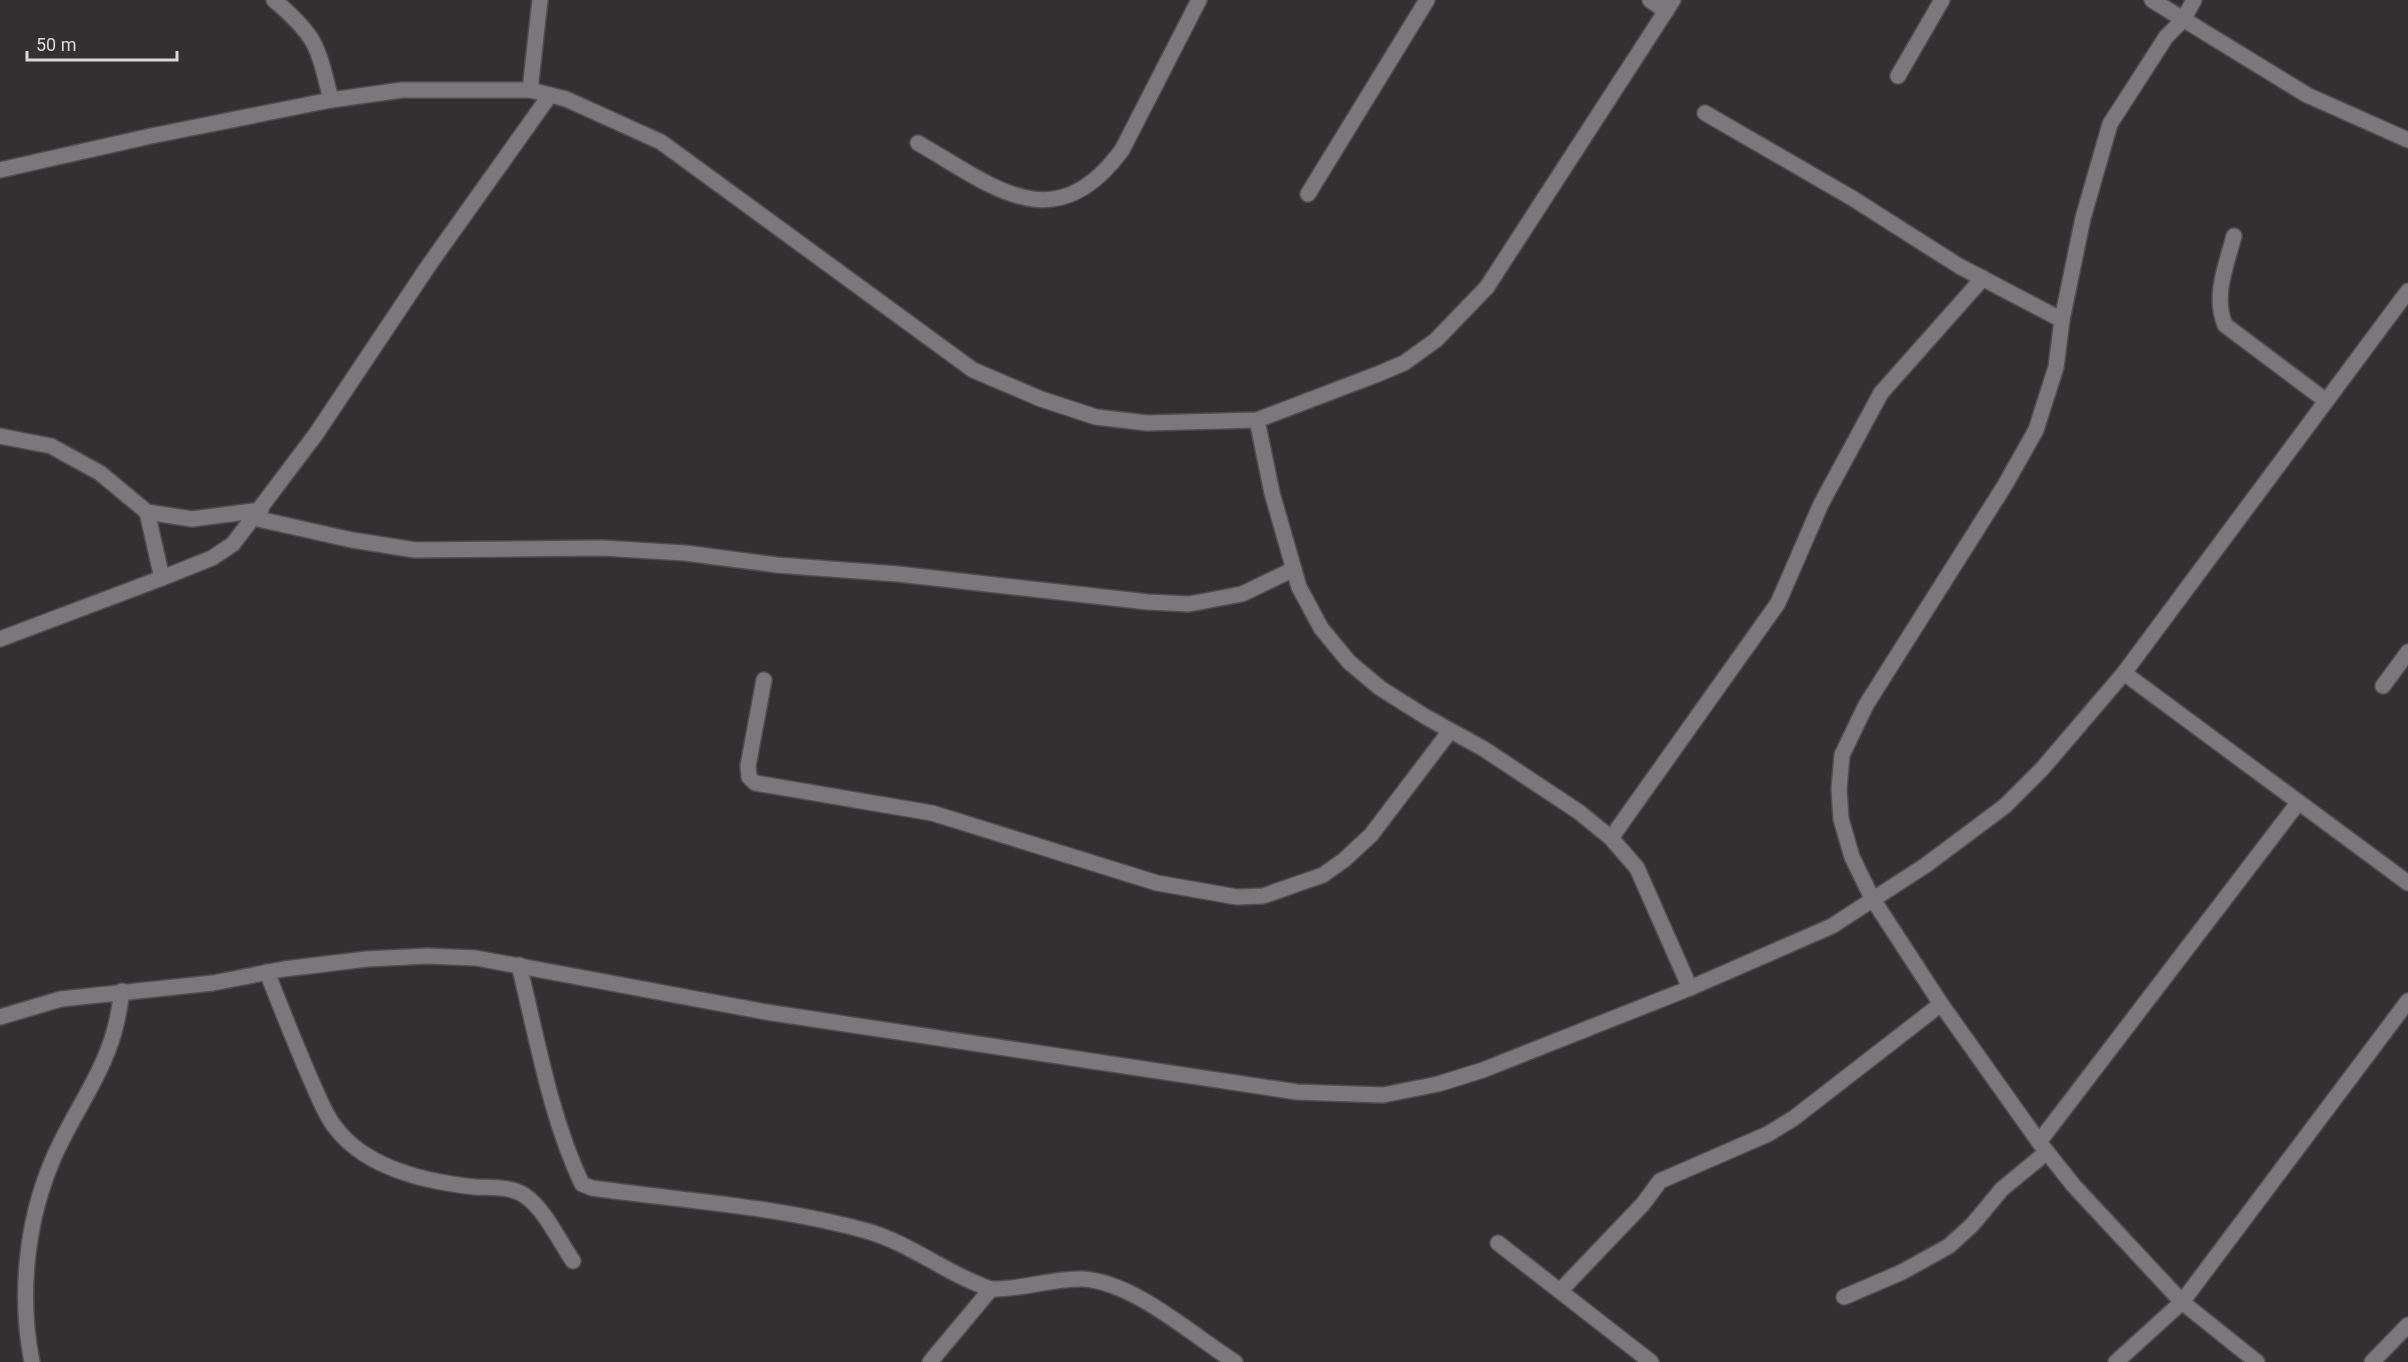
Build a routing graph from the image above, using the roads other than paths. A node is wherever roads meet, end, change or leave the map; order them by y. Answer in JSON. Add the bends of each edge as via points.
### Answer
{"nodes":[{"id":1,"x":274,"y":0,"type":"edge"},
{"id":2,"x":540,"y":0,"type":"edge"},
{"id":3,"x":1199,"y":0,"type":"edge"},
{"id":4,"x":1427,"y":0,"type":"edge"},
{"id":5,"x":1650,"y":0,"type":"edge"},
{"id":6,"x":1942,"y":0,"type":"edge"},
{"id":7,"x":2152,"y":0,"type":"edge"},
{"id":8,"x":2194,"y":0,"type":"edge"},
{"id":9,"x":1669,"y":5,"type":"edge"},
{"id":10,"x":2183,"y":20,"type":"junction"},
{"id":11,"x":1898,"y":76,"type":"dead end"},
{"id":12,"x":530,"y":90,"type":"junction"},
{"id":13,"x":550,"y":95,"type":"junction"},
{"id":14,"x":331,"y":100,"type":"junction"},
{"id":15,"x":1705,"y":113,"type":"dead end"},
{"id":16,"x":2408,"y":140,"type":"edge"},
{"id":17,"x":918,"y":143,"type":"dead end"},
{"id":18,"x":0,"y":170,"type":"edge"},
{"id":19,"x":1308,"y":194,"type":"dead end"},
{"id":20,"x":2234,"y":236,"type":"dead end"},
{"id":21,"x":1983,"y":278,"type":"junction"},
{"id":22,"x":2408,"y":291,"type":"edge"},
{"id":23,"x":2062,"y":320,"type":"junction"},
{"id":24,"x":2325,"y":400,"type":"junction"},
{"id":25,"x":1257,"y":420,"type":"junction"},
{"id":26,"x":0,"y":436,"type":"edge"},
{"id":27,"x":147,"y":512,"type":"junction"},
{"id":28,"x":258,"y":514,"type":"junction"},
{"id":29,"x":1294,"y":569,"type":"junction"},
{"id":30,"x":162,"y":578,"type":"junction"},
{"id":31,"x":0,"y":639,"type":"edge"},
{"id":32,"x":2408,"y":652,"type":"edge"},
{"id":33,"x":2124,"y":673,"type":"junction"},
{"id":34,"x":764,"y":680,"type":"dead end"},
{"id":35,"x":2383,"y":686,"type":"dead end"},
{"id":36,"x":1450,"y":730,"type":"junction"},
{"id":37,"x":2298,"y":802,"type":"junction"},
{"id":38,"x":1611,"y":838,"type":"junction"},
{"id":39,"x":2408,"y":883,"type":"edge"},
{"id":40,"x":1872,"y":898,"type":"junction"},
{"id":41,"x":519,"y":965,"type":"junction"},
{"id":42,"x":267,"y":972,"type":"junction"},
{"id":43,"x":1690,"y":988,"type":"junction"},
{"id":44,"x":122,"y":992,"type":"junction"},
{"id":45,"x":2408,"y":1001,"type":"edge"},
{"id":46,"x":1941,"y":1004,"type":"junction"},
{"id":47,"x":0,"y":1017,"type":"edge"},
{"id":48,"x":2043,"y":1147,"type":"junction"},
{"id":49,"x":1498,"y":1243,"type":"dead end"},
{"id":50,"x":573,"y":1261,"type":"dead end"},
{"id":51,"x":992,"y":1289,"type":"junction"},
{"id":52,"x":1560,"y":1291,"type":"junction"},
{"id":53,"x":1844,"y":1297,"type":"dead end"},
{"id":54,"x":2182,"y":1302,"type":"junction"},
{"id":55,"x":2408,"y":1325,"type":"edge"},
{"id":56,"x":32,"y":1362,"type":"edge"},
{"id":57,"x":930,"y":1362,"type":"edge"},
{"id":58,"x":1235,"y":1362,"type":"edge"},
{"id":59,"x":1651,"y":1362,"type":"edge"},
{"id":60,"x":2116,"y":1362,"type":"edge"},
{"id":61,"x":2257,"y":1362,"type":"edge"},
{"id":62,"x":2372,"y":1362,"type":"edge"}],
"edges":[{"from":1,"to":14,"type":"street","via":[[310,34]]},
{"from":2,"to":12,"type":"street"},
{"from":3,"to":17,"type":"street","via":[[1122,150],[1107,170],[1077,193],[1055,200],[1005,193]]},
{"from":4,"to":19,"type":"street"},
{"from":5,"to":9,"type":"street"},
{"from":6,"to":11,"type":"street"},
{"from":7,"to":10,"type":"street"},
{"from":8,"to":10,"type":"street"},
{"from":9,"to":25,"type":"street","via":[[1487,286],[1436,340],[1404,363],[1378,375]]},
{"from":10,"to":16,"type":"street","via":[[2307,95]]},
{"from":10,"to":23,"type":"street","via":[[2166,37],[2110,124],[2083,218]]},
{"from":12,"to":13,"type":"street"},
{"from":12,"to":14,"type":"street","via":[[402,90]]},
{"from":13,"to":25,"type":"street","via":[[661,142],[974,370],[1096,417],[1147,423]]},
{"from":13,"to":28,"type":"street"},
{"from":14,"to":18,"type":"street"},
{"from":15,"to":21,"type":"street"},
{"from":20,"to":24,"type":"street","via":[[2219,296],[2225,325]]},
{"from":21,"to":23,"type":"street"},
{"from":21,"to":38,"type":"street","via":[[1881,393],[1821,504],[1778,603]]},
{"from":22,"to":24,"type":"street"},
{"from":23,"to":40,"type":"street","via":[[2056,367],[2036,430],[1866,705],[1842,755],[1841,819],[1852,857]]},
{"from":24,"to":33,"type":"street"},
{"from":25,"to":29,"type":"street","via":[[1272,493]]},
{"from":26,"to":27,"type":"street","via":[[51,446],[100,473]]},
{"from":27,"to":28,"type":"street","via":[[192,519]]},
{"from":27,"to":30,"type":"street"},
{"from":28,"to":29,"type":"street","via":[[352,540],[415,550],[602,548],[664,552],[898,573],[1148,602],[1189,604],[1242,594]]},
{"from":28,"to":30,"type":"street","via":[[234,544]]},
{"from":29,"to":36,"type":"street","via":[[1321,628],[1349,662],[1380,688]]},
{"from":30,"to":31,"type":"street"},
{"from":32,"to":35,"type":"street"},
{"from":33,"to":37,"type":"street"},
{"from":33,"to":40,"type":"street","via":[[2043,769],[2005,806],[1926,866]]},
{"from":34,"to":36,"type":"street","via":[[748,766],[749,777],[755,783],[932,813],[1157,882],[1238,897],[1288,889],[1323,875],[1344,860],[1371,836]]},
{"from":36,"to":38,"type":"street","via":[[1579,812]]},
{"from":37,"to":39,"type":"street"},
{"from":37,"to":48,"type":"street"},
{"from":38,"to":43,"type":"street","via":[[1637,868]]},
{"from":40,"to":43,"type":"street","via":[[1832,926]]},
{"from":40,"to":46,"type":"street"},
{"from":41,"to":42,"type":"street","via":[[427,956]]},
{"from":41,"to":43,"type":"street","via":[[766,1012],[1297,1092],[1383,1095],[1472,1074]]},
{"from":41,"to":51,"type":"street","via":[[558,1120],[582,1184],[819,1218],[870,1232]]},
{"from":42,"to":44,"type":"street"},
{"from":42,"to":50,"type":"street","via":[[335,1128],[379,1163],[422,1178],[523,1194],[542,1214]]},
{"from":44,"to":47,"type":"street","via":[[61,999]]},
{"from":44,"to":56,"type":"street","via":[[114,1033],[52,1162],[34,1210],[27,1299]]},
{"from":45,"to":54,"type":"street"},
{"from":46,"to":48,"type":"street"},
{"from":46,"to":52,"type":"street","via":[[1777,1129],[1660,1182]]},
{"from":48,"to":53,"type":"street","via":[[1948,1246],[1902,1272]]},
{"from":48,"to":54,"type":"street"},
{"from":49,"to":52,"type":"street"},
{"from":51,"to":57,"type":"street"},
{"from":51,"to":58,"type":"street","via":[[1082,1279],[1107,1282]]},
{"from":52,"to":59,"type":"street"},
{"from":54,"to":60,"type":"street"},
{"from":54,"to":61,"type":"street"},
{"from":55,"to":62,"type":"street"}]}
